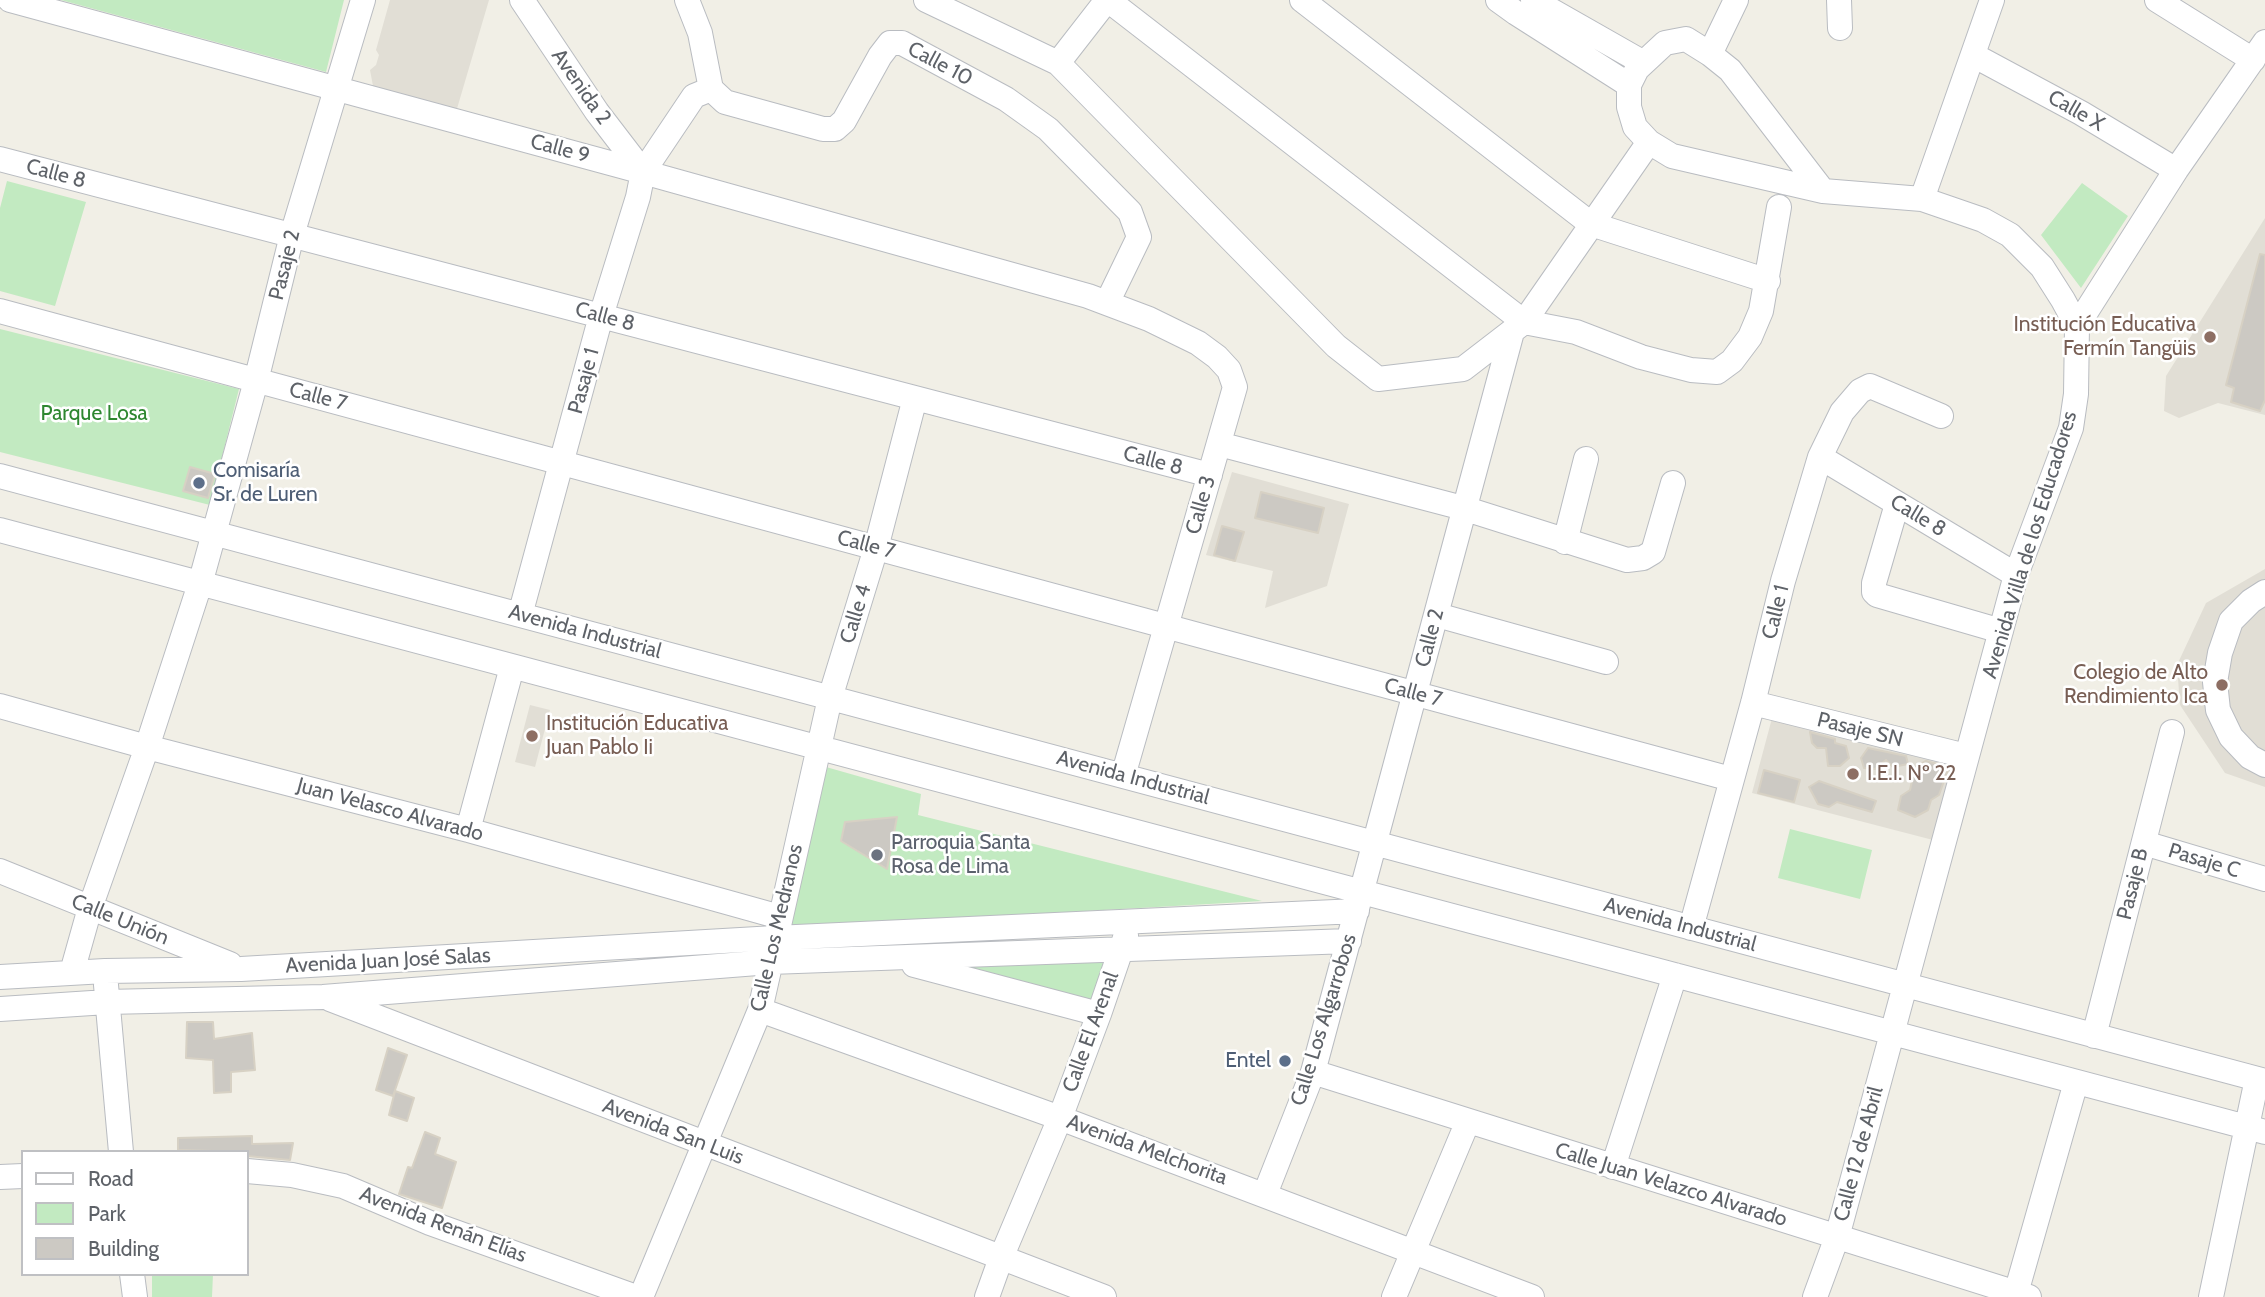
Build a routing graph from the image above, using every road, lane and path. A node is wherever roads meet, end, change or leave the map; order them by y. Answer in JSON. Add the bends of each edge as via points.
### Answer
{"nodes":[{"id":1,"x":10,"y":0,"type":"edge"},
{"id":2,"x":363,"y":0,"type":"edge"},
{"id":3,"x":523,"y":0,"type":"edge"},
{"id":4,"x":687,"y":0,"type":"edge"},
{"id":5,"x":926,"y":0,"type":"edge"},
{"id":6,"x":1108,"y":0,"type":"edge"},
{"id":7,"x":1302,"y":0,"type":"edge"},
{"id":8,"x":1498,"y":0,"type":"edge"},
{"id":9,"x":1533,"y":0,"type":"edge"},
{"id":10,"x":1736,"y":0,"type":"edge"},
{"id":11,"x":1839,"y":0,"type":"edge"},
{"id":12,"x":1992,"y":0,"type":"edge"},
{"id":13,"x":2157,"y":0,"type":"edge"},
{"id":14,"x":1840,"y":28,"type":"dead end"},
{"id":15,"x":2259,"y":51,"type":"edge"},
{"id":16,"x":1710,"y":54,"type":"junction"},
{"id":17,"x":1973,"y":55,"type":"junction"},
{"id":18,"x":1642,"y":62,"type":"junction"},
{"id":19,"x":1058,"y":63,"type":"junction"},
{"id":20,"x":1629,"y":85,"type":"junction"},
{"id":21,"x":336,"y":88,"type":"junction"},
{"id":22,"x":711,"y":89,"type":"junction"},
{"id":23,"x":1649,"y":142,"type":"junction"},
{"id":24,"x":1792,"y":148,"type":"junction"},
{"id":25,"x":0,"y":159,"type":"edge"},
{"id":26,"x":2176,"y":170,"type":"junction"},
{"id":27,"x":643,"y":172,"type":"junction"},
{"id":28,"x":1769,"y":177,"type":"junction"},
{"id":29,"x":1823,"y":191,"type":"junction"},
{"id":30,"x":1922,"y":199,"type":"junction"},
{"id":31,"x":1779,"y":207,"type":"dead end"},
{"id":32,"x":1591,"y":224,"type":"junction"},
{"id":33,"x":292,"y":235,"type":"junction"},
{"id":34,"x":1768,"y":281,"type":"junction"},
{"id":35,"x":1107,"y":303,"type":"junction"},
{"id":36,"x":0,"y":311,"type":"edge"},
{"id":37,"x":601,"y":316,"type":"junction"},
{"id":38,"x":2077,"y":326,"type":"junction"},
{"id":39,"x":1518,"y":327,"type":"junction"},
{"id":40,"x":256,"y":380,"type":"junction"},
{"id":41,"x":915,"y":398,"type":"junction"},
{"id":42,"x":1941,"y":416,"type":"dead end"},
{"id":43,"x":1219,"y":444,"type":"junction"},
{"id":44,"x":1820,"y":457,"type":"junction"},
{"id":45,"x":1586,"y":459,"type":"dead end"},
{"id":46,"x":562,"y":463,"type":"junction"},
{"id":47,"x":1210,"y":475,"type":"junction"},
{"id":48,"x":0,"y":476,"type":"edge"},
{"id":49,"x":1673,"y":483,"type":"dead end"},
{"id":50,"x":1897,"y":503,"type":"junction"},
{"id":51,"x":1463,"y":509,"type":"junction"},
{"id":52,"x":0,"y":530,"type":"edge"},
{"id":53,"x":213,"y":533,"type":"junction"},
{"id":54,"x":1565,"y":542,"type":"junction"},
{"id":55,"x":876,"y":548,"type":"junction"},
{"id":56,"x":2016,"y":575,"type":"junction"},
{"id":57,"x":200,"y":584,"type":"junction"},
{"id":58,"x":2265,"y":592,"type":"edge"},
{"id":59,"x":520,"y":615,"type":"junction"},
{"id":60,"x":1437,"y":615,"type":"junction"},
{"id":61,"x":1167,"y":626,"type":"junction"},
{"id":62,"x":2001,"y":631,"type":"junction"},
{"id":63,"x":1606,"y":662,"type":"dead end"},
{"id":64,"x":512,"y":667,"type":"junction"},
{"id":65,"x":1415,"y":694,"type":"junction"},
{"id":66,"x":830,"y":698,"type":"junction"},
{"id":67,"x":1753,"y":703,"type":"junction"},
{"id":68,"x":0,"y":706,"type":"edge"},
{"id":69,"x":2172,"y":732,"type":"dead end"},
{"id":70,"x":148,"y":747,"type":"junction"},
{"id":71,"x":818,"y":748,"type":"junction"},
{"id":72,"x":1966,"y":756,"type":"junction"},
{"id":73,"x":2265,"y":765,"type":"edge"},
{"id":74,"x":1123,"y":776,"type":"junction"},
{"id":75,"x":1731,"y":779,"type":"junction"},
{"id":76,"x":468,"y":830,"type":"junction"},
{"id":77,"x":2144,"y":842,"type":"junction"},
{"id":78,"x":1375,"y":843,"type":"junction"},
{"id":79,"x":0,"y":871,"type":"edge"},
{"id":80,"x":2265,"y":879,"type":"edge"},
{"id":81,"x":1359,"y":902,"type":"junction"},
{"id":82,"x":90,"y":908,"type":"junction"},
{"id":83,"x":1130,"y":921,"type":"junction"},
{"id":84,"x":777,"y":928,"type":"junction"},
{"id":85,"x":1691,"y":928,"type":"junction"},
{"id":86,"x":1349,"y":941,"type":"junction"},
{"id":87,"x":1121,"y":949,"type":"junction"},
{"id":88,"x":551,"y":952,"type":"junction"},
{"id":89,"x":887,"y":958,"type":"junction"},
{"id":90,"x":771,"y":962,"type":"junction"},
{"id":91,"x":241,"y":969,"type":"junction"},
{"id":92,"x":105,"y":971,"type":"junction"},
{"id":93,"x":72,"y":972,"type":"junction"},
{"id":94,"x":1675,"y":975,"type":"junction"},
{"id":95,"x":0,"y":977,"type":"edge"},
{"id":96,"x":554,"y":980,"type":"junction"},
{"id":97,"x":323,"y":997,"type":"junction"},
{"id":98,"x":1903,"y":997,"type":"junction"},
{"id":99,"x":107,"y":1002,"type":"junction"},
{"id":100,"x":0,"y":1009,"type":"edge"},
{"id":101,"x":760,"y":1010,"type":"junction"},
{"id":102,"x":1099,"y":1014,"type":"junction"},
{"id":103,"x":1892,"y":1033,"type":"junction"},
{"id":104,"x":2094,"y":1036,"type":"junction"},
{"id":105,"x":1313,"y":1072,"type":"junction"},
{"id":106,"x":2261,"y":1080,"type":"edge"},
{"id":107,"x":2076,"y":1082,"type":"junction"},
{"id":108,"x":1060,"y":1118,"type":"junction"},
{"id":109,"x":1468,"y":1121,"type":"junction"},
{"id":110,"x":2255,"y":1130,"type":"edge"},
{"id":111,"x":704,"y":1144,"type":"junction"},
{"id":112,"x":121,"y":1150,"type":"edge"},
{"id":113,"x":1614,"y":1167,"type":"junction"},
{"id":114,"x":248,"y":1171,"type":"edge"},
{"id":115,"x":21,"y":1176,"type":"edge"},
{"id":116,"x":0,"y":1177,"type":"edge"},
{"id":117,"x":1265,"y":1194,"type":"junction"},
{"id":118,"x":1837,"y":1237,"type":"junction"},
{"id":119,"x":1414,"y":1251,"type":"junction"},
{"id":120,"x":1001,"y":1258,"type":"junction"},
{"id":121,"x":132,"y":1276,"type":"edge"},
{"id":122,"x":2023,"y":1295,"type":"edge"},
{"id":123,"x":135,"y":1297,"type":"edge"},
{"id":124,"x":639,"y":1297,"type":"edge"},
{"id":125,"x":987,"y":1297,"type":"edge"},
{"id":126,"x":1104,"y":1297,"type":"edge"},
{"id":127,"x":1394,"y":1297,"type":"edge"},
{"id":128,"x":1532,"y":1297,"type":"edge"},
{"id":129,"x":1815,"y":1297,"type":"edge"},
{"id":130,"x":2211,"y":1297,"type":"edge"}],
"edges":[{"from":1,"to":21,"type":"street","name":"Calle 9"},
{"from":2,"to":21,"type":"street","name":"Pasaje 2"},
{"from":3,"to":27,"type":"street","name":"Avenida 2"},
{"from":4,"to":22,"type":"street","via":[[700,33]]},
{"from":5,"to":19,"type":"street"},
{"from":6,"to":19,"type":"street"},
{"from":6,"to":39,"type":"street"},
{"from":7,"to":32,"type":"street"},
{"from":8,"to":20,"type":"street"},
{"from":9,"to":18,"type":"street"},
{"from":10,"to":16,"type":"street"},
{"from":11,"to":14,"type":"street"},
{"from":12,"to":17,"type":"street"},
{"from":13,"to":15,"type":"street"},
{"from":15,"to":26,"type":"street"},
{"from":16,"to":18,"type":"street","via":[[1686,39],[1665,43]]},
{"from":16,"to":24,"type":"street","via":[[1730,70]]},
{"from":17,"to":26,"type":"street","name":"Calle X"},
{"from":17,"to":30,"type":"street"},
{"from":18,"to":20,"type":"street"},
{"from":19,"to":39,"type":"street","via":[[1336,346],[1378,379],[1463,369]]},
{"from":20,"to":23,"type":"street","via":[[1635,127]]},
{"from":21,"to":27,"type":"street","name":"Calle 9"},
{"from":21,"to":33,"type":"street","name":"Pasaje 2"},
{"from":22,"to":27,"type":"street","name":"Pasaje 1","via":[[694,96]]},
{"from":22,"to":35,"type":"street","name":"Calle 10","via":[[725,102],[835,130],[890,43],[902,43],[1006,99],[1048,129],[1130,212],[1139,237]]},
{"from":23,"to":28,"type":"street","via":[[1672,156]]},
{"from":23,"to":32,"type":"street"},
{"from":24,"to":28,"type":"street"},
{"from":24,"to":29,"type":"street"},
{"from":25,"to":33,"type":"street","name":"Calle 8"},
{"from":26,"to":38,"type":"street"},
{"from":27,"to":35,"type":"street","name":"Calle 9"},
{"from":27,"to":37,"type":"street","name":"Pasaje 1"},
{"from":28,"to":29,"type":"street"},
{"from":29,"to":30,"type":"street"},
{"from":30,"to":38,"type":"street","via":[[1983,220],[2010,235],[2042,267]]},
{"from":31,"to":34,"type":"street"},
{"from":32,"to":34,"type":"street"},
{"from":32,"to":39,"type":"street"},
{"from":33,"to":37,"type":"street","name":"Calle 8"},
{"from":33,"to":40,"type":"street","name":"Pasaje 2"},
{"from":34,"to":39,"type":"street","via":[[1750,337],[1717,372],[1641,357],[1576,332]]},
{"from":35,"to":43,"type":"street","name":"Calle 3","via":[[1198,343],[1229,370],[1235,387]]},
{"from":36,"to":40,"type":"street","name":"Calle 7"},
{"from":37,"to":41,"type":"street","name":"Calle 8"},
{"from":37,"to":46,"type":"street","name":"Pasaje 1"},
{"from":38,"to":56,"type":"street","name":"Avenida Villa de los Educadores","via":[[2071,428]]},
{"from":39,"to":51,"type":"street","name":"Calle 2"},
{"from":40,"to":46,"type":"street","name":"Calle 7"},
{"from":40,"to":53,"type":"street","name":"Pasaje 2"},
{"from":41,"to":47,"type":"street","name":"Calle 8"},
{"from":41,"to":55,"type":"street","name":"Calle 4"},
{"from":42,"to":44,"type":"street","name":"Calle 1","via":[[1870,386],[1842,412]]},
{"from":43,"to":47,"type":"street","name":"Calle 3"},
{"from":43,"to":51,"type":"street"},
{"from":44,"to":50,"type":"street","name":"Calle 8"},
{"from":44,"to":67,"type":"street","name":"Calle 1"},
{"from":45,"to":54,"type":"street"},
{"from":46,"to":55,"type":"street","name":"Calle 7"},
{"from":46,"to":59,"type":"street","name":"Pasaje 1"},
{"from":47,"to":61,"type":"street","name":"Calle 3"},
{"from":48,"to":53,"type":"street","name":"Avenida Industrial"},
{"from":49,"to":54,"type":"street","via":[[1653,552],[1643,558],[1627,560]]},
{"from":50,"to":56,"type":"street","name":"Calle 8"},
{"from":50,"to":62,"type":"street","via":[[1874,592]]},
{"from":51,"to":54,"type":"street"},
{"from":51,"to":60,"type":"street","name":"Calle 2"},
{"from":52,"to":57,"type":"street"},
{"from":53,"to":57,"type":"street","name":"Pasaje 2"},
{"from":53,"to":59,"type":"street","name":"Avenida Industrial"},
{"from":55,"to":61,"type":"street","name":"Calle 7"},
{"from":55,"to":66,"type":"street","name":"Calle 4"},
{"from":56,"to":62,"type":"street","name":"Avenida Villa de los Educadores"},
{"from":57,"to":64,"type":"street"},
{"from":57,"to":70,"type":"street","name":"Pasaje 2"},
{"from":58,"to":73,"type":"street","via":[[2231,621],[2215,682],[2218,710],[2231,737]]},
{"from":59,"to":66,"type":"street","name":"Avenida Industrial"},
{"from":60,"to":63,"type":"street"},
{"from":60,"to":65,"type":"street","name":"Calle 2"},
{"from":61,"to":65,"type":"street","name":"Calle 7"},
{"from":61,"to":74,"type":"street","name":"Calle 3"},
{"from":62,"to":72,"type":"street","name":"Avenida Villa de los Educadores"},
{"from":64,"to":71,"type":"street"},
{"from":64,"to":76,"type":"street"},
{"from":65,"to":75,"type":"street","name":"Calle 7"},
{"from":65,"to":78,"type":"street","name":"Calle 2"},
{"from":66,"to":71,"type":"street","name":"Calle 4"},
{"from":66,"to":74,"type":"street","name":"Avenida Industrial"},
{"from":67,"to":72,"type":"street","name":"Pasaje SN"},
{"from":67,"to":75,"type":"street","name":"Calle 1"},
{"from":68,"to":70,"type":"street","name":"Juan Velasco Alvarado"},
{"from":69,"to":77,"type":"street","name":"Pasaje B"},
{"from":70,"to":76,"type":"street","name":"Juan Velasco Alvarado"},
{"from":70,"to":82,"type":"street","name":"Pasaje 2"},
{"from":71,"to":81,"type":"street"},
{"from":71,"to":84,"type":"street","name":"Calle Los Medranos"},
{"from":72,"to":98,"type":"street","name":"Avenida Villa de los Educadores"},
{"from":74,"to":78,"type":"street","name":"Avenida Industrial"},
{"from":75,"to":85,"type":"street","name":"Calle 1"},
{"from":76,"to":84,"type":"street","name":"Juan Velasco Alvarado"},
{"from":77,"to":80,"type":"street","name":"Pasaje C"},
{"from":77,"to":104,"type":"street","name":"Pasaje B"},
{"from":78,"to":81,"type":"street","name":"Calle Los Algarrobos"},
{"from":78,"to":85,"type":"street","name":"Avenida Industrial"},
{"from":79,"to":82,"type":"street","name":"Calle Unión"},
{"from":81,"to":83,"type":"street","name":"Avenida Juan José Salas"},
{"from":81,"to":86,"type":"street","name":"Calle Los Algarrobos"},
{"from":81,"to":94,"type":"street"},
{"from":82,"to":91,"type":"street","name":"Calle Unión"},
{"from":82,"to":93,"type":"street","name":"Pasaje 2"},
{"from":83,"to":84,"type":"street","name":"Avenida Juan José Salas"},
{"from":83,"to":87,"type":"street","name":"Calle El Arenal"},
{"from":84,"to":88,"type":"street","name":"Avenida Juan José Salas"},
{"from":84,"to":90,"type":"street","name":"Calle Los Medranos"},
{"from":85,"to":98,"type":"street","name":"Avenida Industrial"},
{"from":86,"to":87,"type":"street","name":"Avenida Juan José Salas"},
{"from":86,"to":105,"type":"street","name":"Calle Los Algarrobos"},
{"from":87,"to":89,"type":"street","name":"Avenida Juan José Salas"},
{"from":87,"to":102,"type":"street","name":"Calle El Arenal"},
{"from":88,"to":91,"type":"street","name":"Avenida Juan José Salas"},
{"from":88,"to":96,"type":"street"},
{"from":89,"to":90,"type":"street","name":"Avenida Juan José Salas"},
{"from":89,"to":102,"type":"street"},
{"from":90,"to":96,"type":"street","name":"Avenida Juan José Salas"},
{"from":90,"to":101,"type":"street","name":"Calle Los Medranos"},
{"from":91,"to":92,"type":"street","name":"Avenida Juan José Salas"},
{"from":91,"to":97,"type":"street","name":"Avenida San Luis"},
{"from":92,"to":93,"type":"street","name":"Avenida Juan José Salas"},
{"from":92,"to":99,"type":"street"},
{"from":93,"to":95,"type":"street","name":"Avenida Juan José Salas"},
{"from":94,"to":103,"type":"street"},
{"from":94,"to":113,"type":"street"},
{"from":96,"to":97,"type":"street","name":"Avenida Juan José Salas"},
{"from":97,"to":99,"type":"street","name":"Avenida Juan José Salas"},
{"from":97,"to":111,"type":"street","name":"Avenida San Luis"},
{"from":98,"to":103,"type":"street","name":"Calle 12 de Abril"},
{"from":98,"to":104,"type":"street","name":"Avenida Industrial"},
{"from":99,"to":100,"type":"street","name":"Avenida Juan José Salas"},
{"from":99,"to":112,"type":"street"},
{"from":101,"to":108,"type":"street","name":"Avenida Melchorita"},
{"from":101,"to":111,"type":"street","name":"Calle Los Medranos"},
{"from":102,"to":108,"type":"street","name":"Calle El Arenal"},
{"from":103,"to":107,"type":"street"},
{"from":103,"to":118,"type":"street","name":"Calle 12 de Abril"},
{"from":104,"to":106,"type":"street","name":"Avenida Industrial"},
{"from":105,"to":109,"type":"street","name":"Calle Juan Velazco Alvarado"},
{"from":105,"to":117,"type":"street","name":"Calle Los Algarrobos"},
{"from":106,"to":110,"type":"street"},
{"from":107,"to":110,"type":"street"},
{"from":107,"to":122,"type":"street"},
{"from":108,"to":117,"type":"street","name":"Avenida Melchorita"},
{"from":108,"to":120,"type":"street","name":"Calle El Arenal"},
{"from":109,"to":113,"type":"street","name":"Calle Juan Velazco Alvarado"},
{"from":109,"to":119,"type":"street"},
{"from":110,"to":130,"type":"street"},
{"from":111,"to":120,"type":"street","name":"Avenida San Luis"},
{"from":111,"to":124,"type":"street","name":"Calle Los Medranos"},
{"from":113,"to":118,"type":"street","name":"Calle Juan Velazco Alvarado"},
{"from":114,"to":124,"type":"street","name":"Avenida Renán Elías","via":[[343,1186],[430,1223]]},
{"from":115,"to":116,"type":"street"},
{"from":117,"to":119,"type":"street","name":"Avenida Melchorita"},
{"from":118,"to":122,"type":"street","name":"Calle Juan Velazco Alvarado"},
{"from":118,"to":129,"type":"street","name":"Calle 12 de Abril"},
{"from":119,"to":127,"type":"street"},
{"from":119,"to":128,"type":"street","name":"Avenida Melchorita"},
{"from":120,"to":125,"type":"street","name":"Calle El Arenal"},
{"from":120,"to":126,"type":"street","name":"Avenida San Luis"},
{"from":121,"to":123,"type":"street"}]}
